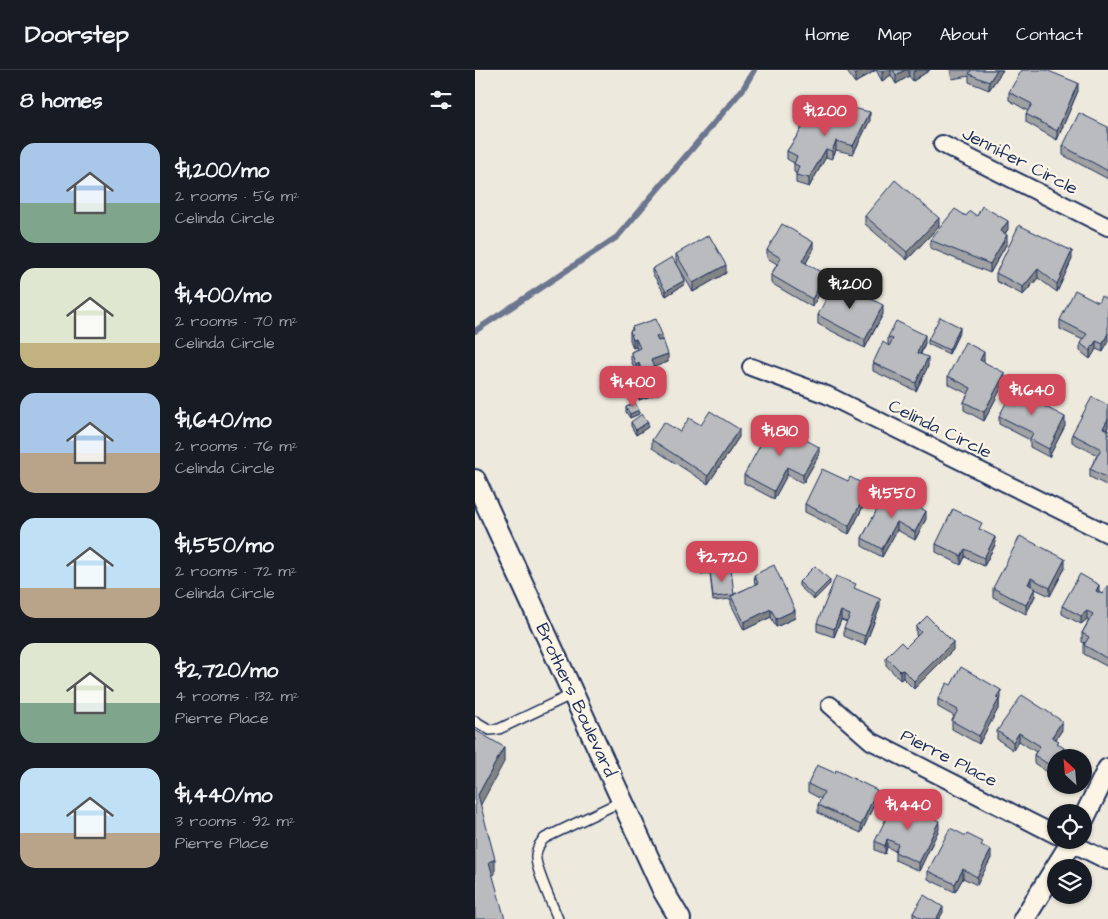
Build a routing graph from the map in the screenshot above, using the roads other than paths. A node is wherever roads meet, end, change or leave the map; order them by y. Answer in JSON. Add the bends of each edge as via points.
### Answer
{"nodes":[{"id":1,"x":942,"y":144,"type":"dead end"},
{"id":2,"x":1108,"y":227,"type":"edge"},
{"id":3,"x":751,"y":367,"type":"dead end"},
{"id":4,"x":475,"y":480,"type":"edge"},
{"id":5,"x":1108,"y":534,"type":"edge"},
{"id":6,"x":573,"y":694,"type":"junction"},
{"id":7,"x":830,"y":705,"type":"dead end"},
{"id":8,"x":475,"y":722,"type":"edge"},
{"id":9,"x":1108,"y":769,"type":"edge"},
{"id":10,"x":623,"y":801,"type":"junction"},
{"id":11,"x":1091,"y":804,"type":"edge"},
{"id":12,"x":1047,"y":829,"type":"edge"},
{"id":13,"x":1062,"y":849,"type":"edge"},
{"id":14,"x":1086,"y":849,"type":"edge"},
{"id":15,"x":1108,"y":861,"type":"edge"},
{"id":16,"x":558,"y":919,"type":"edge"},
{"id":17,"x":680,"y":919,"type":"edge"},
{"id":18,"x":1024,"y":919,"type":"edge"}],
"edges":[{"from":1,"to":2,"type":"street","name":"Jennifer Circle"},
{"from":3,"to":5,"type":"street","name":"Celinda Circle","via":[[827,395]]},
{"from":4,"to":6,"type":"street","name":"Brothers Boulevard"},
{"from":6,"to":8,"type":"lane","via":[[499,729],[490,730]]},
{"from":6,"to":10,"type":"street","name":"Brothers Boulevard"},
{"from":7,"to":12,"type":"street","name":"Pierre Place","via":[[871,741]]},
{"from":9,"to":11,"type":"street"},
{"from":10,"to":16,"type":"lane","via":[[545,838],[537,849],[536,860]]},
{"from":10,"to":17,"type":"street","name":"Brothers Boulevard","via":[[664,892]]},
{"from":13,"to":18,"type":"street"},
{"from":14,"to":15,"type":"street","name":"Pierre Place"}]}
